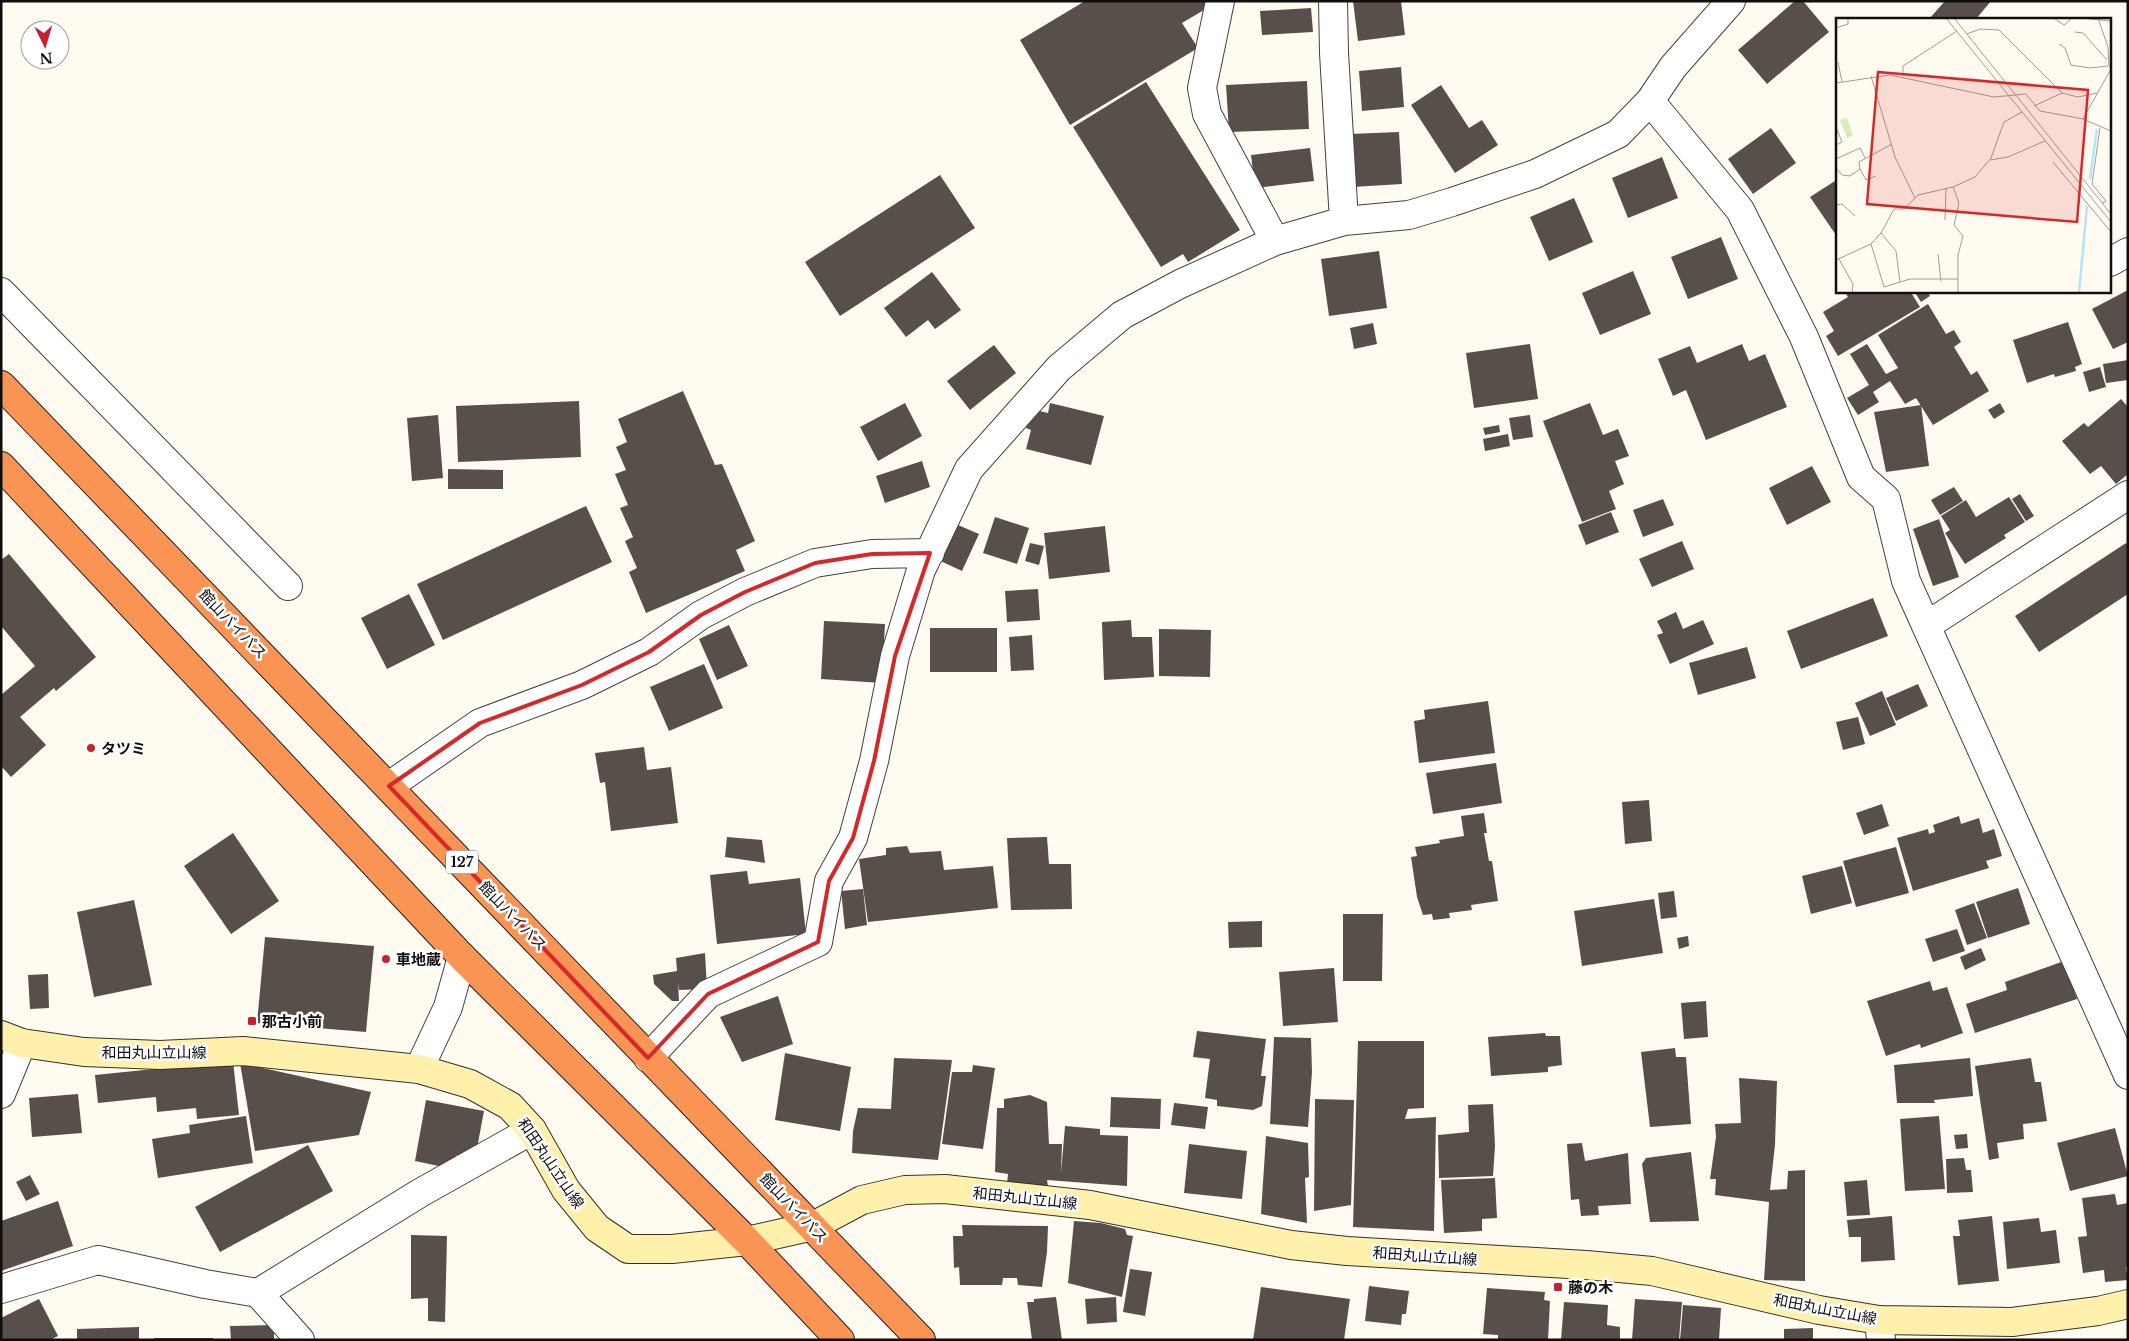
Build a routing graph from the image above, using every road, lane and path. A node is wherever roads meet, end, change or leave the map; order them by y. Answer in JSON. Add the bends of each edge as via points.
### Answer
{"nodes":[{"id":1,"x":1220,"y":1,"type":"edge"},
{"id":2,"x":1333,"y":1,"type":"edge"},
{"id":3,"x":1731,"y":1,"type":"edge"},
{"id":4,"x":1650,"y":101,"type":"junction"},
{"id":5,"x":1344,"y":221,"type":"junction"},
{"id":6,"x":1275,"y":241,"type":"junction"},
{"id":7,"x":2128,"y":252,"type":"edge"},
{"id":8,"x":2112,"y":261,"type":"edge"},
{"id":9,"x":1,"y":292,"type":"edge"},
{"id":10,"x":1,"y":385,"type":"edge"},
{"id":11,"x":1,"y":466,"type":"edge"},
{"id":12,"x":2128,"y":495,"type":"edge"},
{"id":13,"x":930,"y":553,"type":"junction"},
{"id":14,"x":288,"y":586,"type":"dead end"},
{"id":15,"x":1926,"y":626,"type":"junction"},
{"id":16,"x":389,"y":786,"type":"junction"},
{"id":17,"x":462,"y":957,"type":"junction"},
{"id":18,"x":12,"y":1039,"type":"edge"},
{"id":19,"x":648,"y":1058,"type":"junction"},
{"id":20,"x":419,"y":1069,"type":"junction"},
{"id":21,"x":2128,"y":1075,"type":"edge"},
{"id":22,"x":1,"y":1094,"type":"edge"},
{"id":23,"x":532,"y":1130,"type":"junction"},
{"id":24,"x":813,"y":1226,"type":"junction"},
{"id":25,"x":747,"y":1241,"type":"junction"},
{"id":26,"x":1,"y":1289,"type":"edge"},
{"id":27,"x":258,"y":1293,"type":"junction"},
{"id":28,"x":2128,"y":1304,"type":"edge"},
{"id":29,"x":1880,"y":1330,"type":"edge"},
{"id":30,"x":300,"y":1340,"type":"edge"},
{"id":31,"x":840,"y":1340,"type":"edge"},
{"id":32,"x":921,"y":1340,"type":"edge"}],
"edges":[{"from":1,"to":6,"type":"street","via":[[1202,88],[1207,114]]},
{"from":2,"to":5,"type":"street"},
{"from":3,"to":4,"type":"street","via":[[1673,67]]},
{"from":4,"to":5,"type":"street","via":[[1618,134],[1535,174],[1409,215]]},
{"from":4,"to":15,"type":"street","via":[[1740,210],[1804,337],[1860,477],[1886,499],[1906,581]]},
{"from":5,"to":6,"type":"street"},
{"from":6,"to":13,"type":"street","via":[[1180,284],[1122,315],[1059,368],[969,469]]},
{"from":7,"to":8,"type":"street"},
{"from":9,"to":14,"type":"street"},
{"from":10,"to":16,"type":"highway","name":"館山バイパス","number":"127"},
{"from":11,"to":17,"type":"highway"},
{"from":12,"to":15,"type":"street"},
{"from":13,"to":16,"type":"street","via":[[872,554],[815,563],[745,592],[700,615],[649,652],[615,669],[582,685],[480,723]]},
{"from":13,"to":19,"type":"street","via":[[921,570],[895,656],[874,761],[853,838],[829,881],[818,942],[708,994]]},
{"from":15,"to":21,"type":"street"},
{"from":16,"to":19,"type":"highway","name":"館山バイパス","number":"127"},
{"from":17,"to":20,"type":"street","via":[[448,1007]]},
{"from":17,"to":25,"type":"highway"},
{"from":18,"to":20,"type":"main road","name":"和田丸山立山線","via":[[84,1052],[160,1056],[243,1051]]},
{"from":18,"to":22,"type":"street"},
{"from":19,"to":24,"type":"highway","name":"館山バイパス","number":"127"},
{"from":20,"to":23,"type":"main road","name":"和田丸山立山線","via":[[470,1084],[510,1106]]},
{"from":23,"to":25,"type":"main road","name":"和田丸山立山線","via":[[566,1190],[597,1228],[628,1249]]},
{"from":23,"to":27,"type":"street","via":[[420,1192]]},
{"from":24,"to":25,"type":"main road","name":"和田丸山立山線"},
{"from":24,"to":29,"type":"main road","name":"和田丸山立山線","via":[[862,1200],[905,1190],[945,1189],[1090,1205],[1291,1245],[1347,1252],[1652,1271],[1819,1310]]},
{"from":24,"to":32,"type":"highway","name":"館山バイパス","number":"127"},
{"from":25,"to":31,"type":"highway"},
{"from":26,"to":27,"type":"street","via":[[98,1260]]},
{"from":27,"to":30,"type":"street"},
{"from":28,"to":29,"type":"main road","name":"和田丸山立山線","via":[[2012,1322]]}]}
